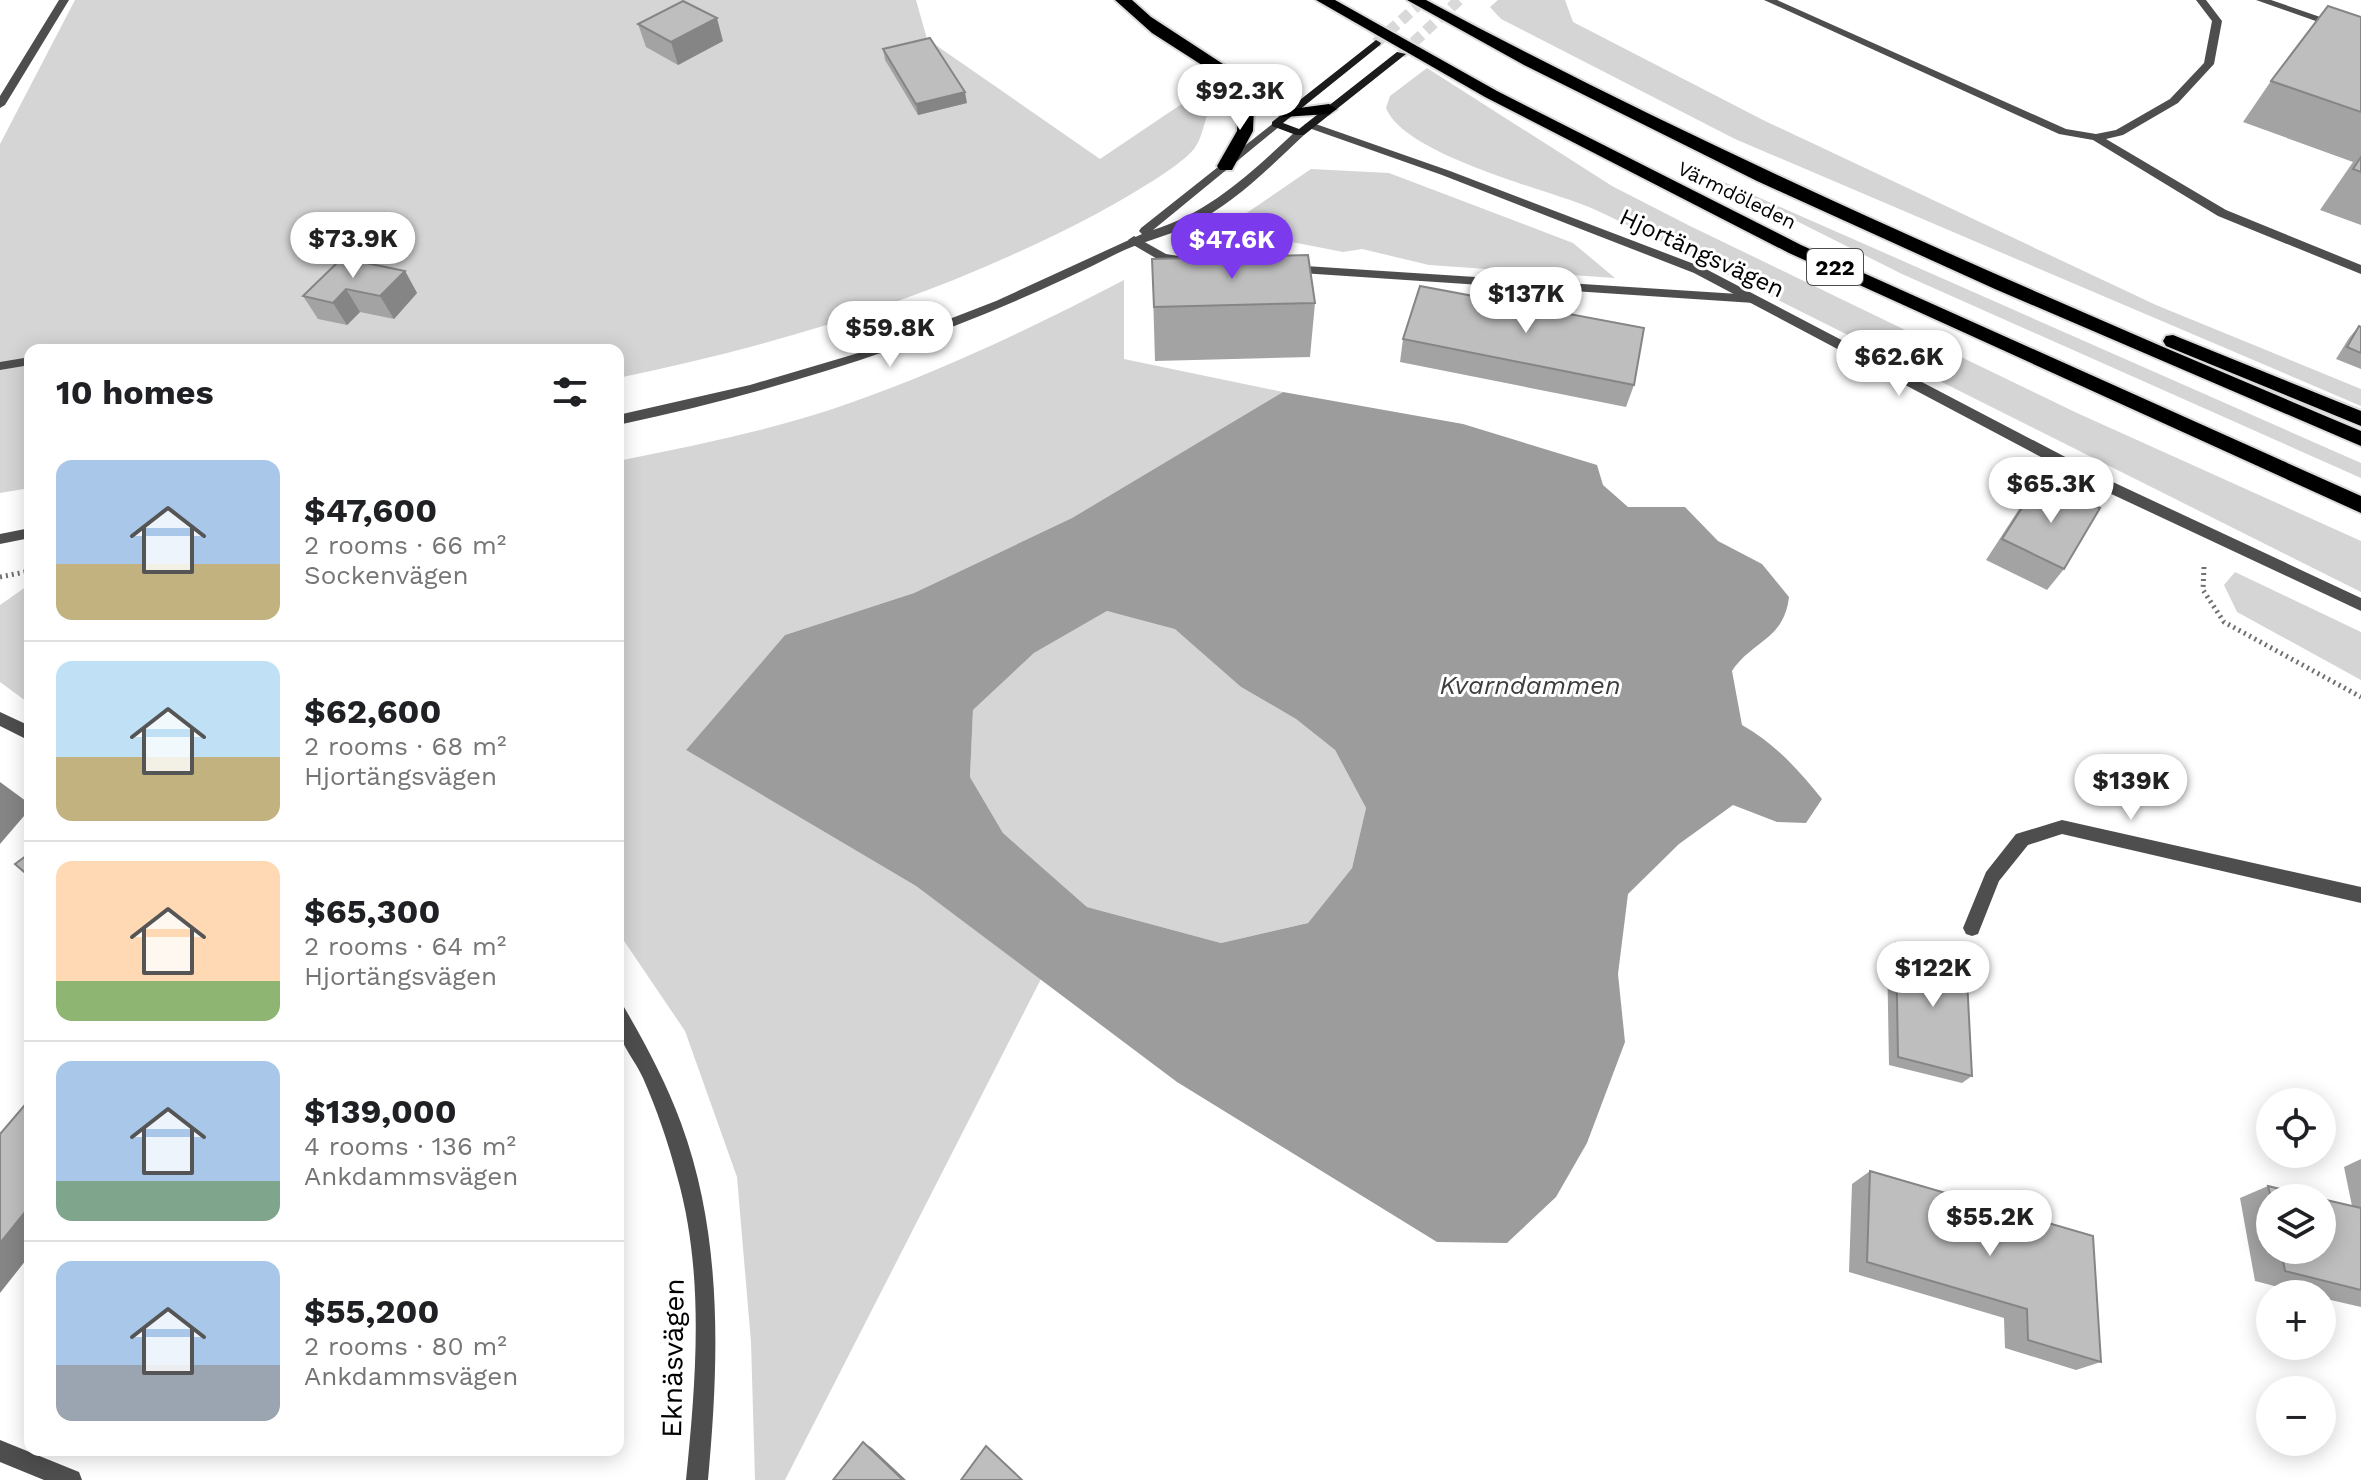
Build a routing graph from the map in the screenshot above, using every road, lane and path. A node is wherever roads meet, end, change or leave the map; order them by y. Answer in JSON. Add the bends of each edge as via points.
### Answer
{"nodes":[{"id":1,"x":64,"y":0,"type":"edge"},
{"id":2,"x":1123,"y":0,"type":"edge"},
{"id":3,"x":1324,"y":0,"type":"edge"},
{"id":4,"x":1415,"y":0,"type":"edge"},
{"id":5,"x":1769,"y":0,"type":"edge"},
{"id":6,"x":2201,"y":0,"type":"edge"},
{"id":7,"x":2261,"y":0,"type":"edge"},
{"id":8,"x":1146,"y":20,"type":"junction"},
{"id":9,"x":2361,"y":34,"type":"edge"},
{"id":10,"x":1376,"y":43,"type":"tunnel mouth"},
{"id":11,"x":1401,"y":54,"type":"tunnel mouth"},
{"id":12,"x":0,"y":105,"type":"edge"},
{"id":13,"x":1246,"y":107,"type":"junction"},
{"id":14,"x":1329,"y":109,"type":"junction"},
{"id":15,"x":1283,"y":119,"type":"junction"},
{"id":16,"x":1305,"y":129,"type":"junction"},
{"id":17,"x":2096,"y":137,"type":"junction"},
{"id":18,"x":1226,"y":166,"type":"junction"},
{"id":19,"x":1134,"y":240,"type":"junction"},
{"id":20,"x":1197,"y":263,"type":"edge"},
{"id":21,"x":1276,"y":268,"type":"edge"},
{"id":22,"x":2361,"y":270,"type":"edge"},
{"id":23,"x":1754,"y":299,"type":"junction"},
{"id":24,"x":2063,"y":312,"type":"junction"},
{"id":25,"x":24,"y":362,"type":"edge"},
{"id":26,"x":0,"y":366,"type":"edge"},
{"id":27,"x":624,"y":419,"type":"edge"},
{"id":28,"x":2361,"y":419,"type":"edge"},
{"id":29,"x":2361,"y":439,"type":"edge"},
{"id":30,"x":2361,"y":505,"type":"edge"},
{"id":31,"x":24,"y":534,"type":"edge"},
{"id":32,"x":0,"y":539,"type":"edge"},
{"id":33,"x":2211,"y":558,"type":"dead end"},
{"id":34,"x":24,"y":572,"type":"edge"},
{"id":35,"x":0,"y":577,"type":"edge"},
{"id":36,"x":2361,"y":605,"type":"edge"},
{"id":37,"x":2361,"y":697,"type":"edge"},
{"id":38,"x":0,"y":718,"type":"edge"},
{"id":39,"x":24,"y":731,"type":"edge"},
{"id":40,"x":2361,"y":895,"type":"edge"},
{"id":41,"x":1972,"y":928,"type":"dead end"},
{"id":42,"x":624,"y":1022,"type":"edge"},
{"id":43,"x":0,"y":1451,"type":"edge"},
{"id":44,"x":71,"y":1480,"type":"edge"},
{"id":45,"x":697,"y":1480,"type":"edge"}],
"edges":[{"from":1,"to":12,"type":"street"},
{"from":2,"to":8,"type":"highway"},
{"from":3,"to":30,"type":"highway","name":"Värmdöleden","number":"222","via":[[1491,94],[1795,249]]},
{"from":4,"to":24,"type":"highway","name":"Värmdöleden","number":"222","via":[[1798,195]]},
{"from":5,"to":17,"type":"street","via":[[2063,132]]},
{"from":6,"to":17,"type":"street","via":[[2217,21],[2209,64],[2174,101],[2119,133]]},
{"from":7,"to":9,"type":"street"},
{"from":8,"to":13,"type":"highway"},
{"from":8,"to":15,"type":"highway"},
{"from":10,"to":15,"type":"main road"},
{"from":11,"to":14,"type":"main road"},
{"from":13,"to":15,"type":"highway"},
{"from":13,"to":18,"type":"highway","via":[[1245,131]]},
{"from":14,"to":15,"type":"highway"},
{"from":14,"to":16,"type":"main road"},
{"from":15,"to":16,"type":"main road"},
{"from":15,"to":18,"type":"street"},
{"from":16,"to":19,"type":"street","via":[[1242,185],[1186,222]]},
{"from":16,"to":23,"type":"street","name":"Hjortängsvägen","via":[[1446,173],[1643,247]]},
{"from":17,"to":22,"type":"street","via":[[2222,213]]},
{"from":18,"to":19,"type":"street"},
{"from":19,"to":20,"type":"street","via":[[1163,257]]},
{"from":19,"to":27,"type":"street","via":[[1026,295],[837,368]]},
{"from":21,"to":23,"type":"street"},
{"from":23,"to":36,"type":"street","name":"Hjortängsvägen","via":[[2110,487]]},
{"from":24,"to":28,"type":"highway","via":[[2149,331]]},
{"from":24,"to":29,"type":"highway","name":"Värmdöleden","number":"222"},
{"from":25,"to":26,"type":"street"},
{"from":31,"to":32,"type":"street"},
{"from":33,"to":37,"type":"path","via":[[2202,569],[2201,585],[2209,606],[2224,622]]},
{"from":34,"to":35,"type":"path"},
{"from":38,"to":39,"type":"street"},
{"from":40,"to":41,"type":"street","via":[[2062,827],[2022,839],[1992,877]]},
{"from":42,"to":45,"type":"street","name":"Eknäsvägen","via":[[642,1050],[670,1118],[693,1200],[708,1305],[707,1399]]},
{"from":43,"to":44,"type":"street"}]}
